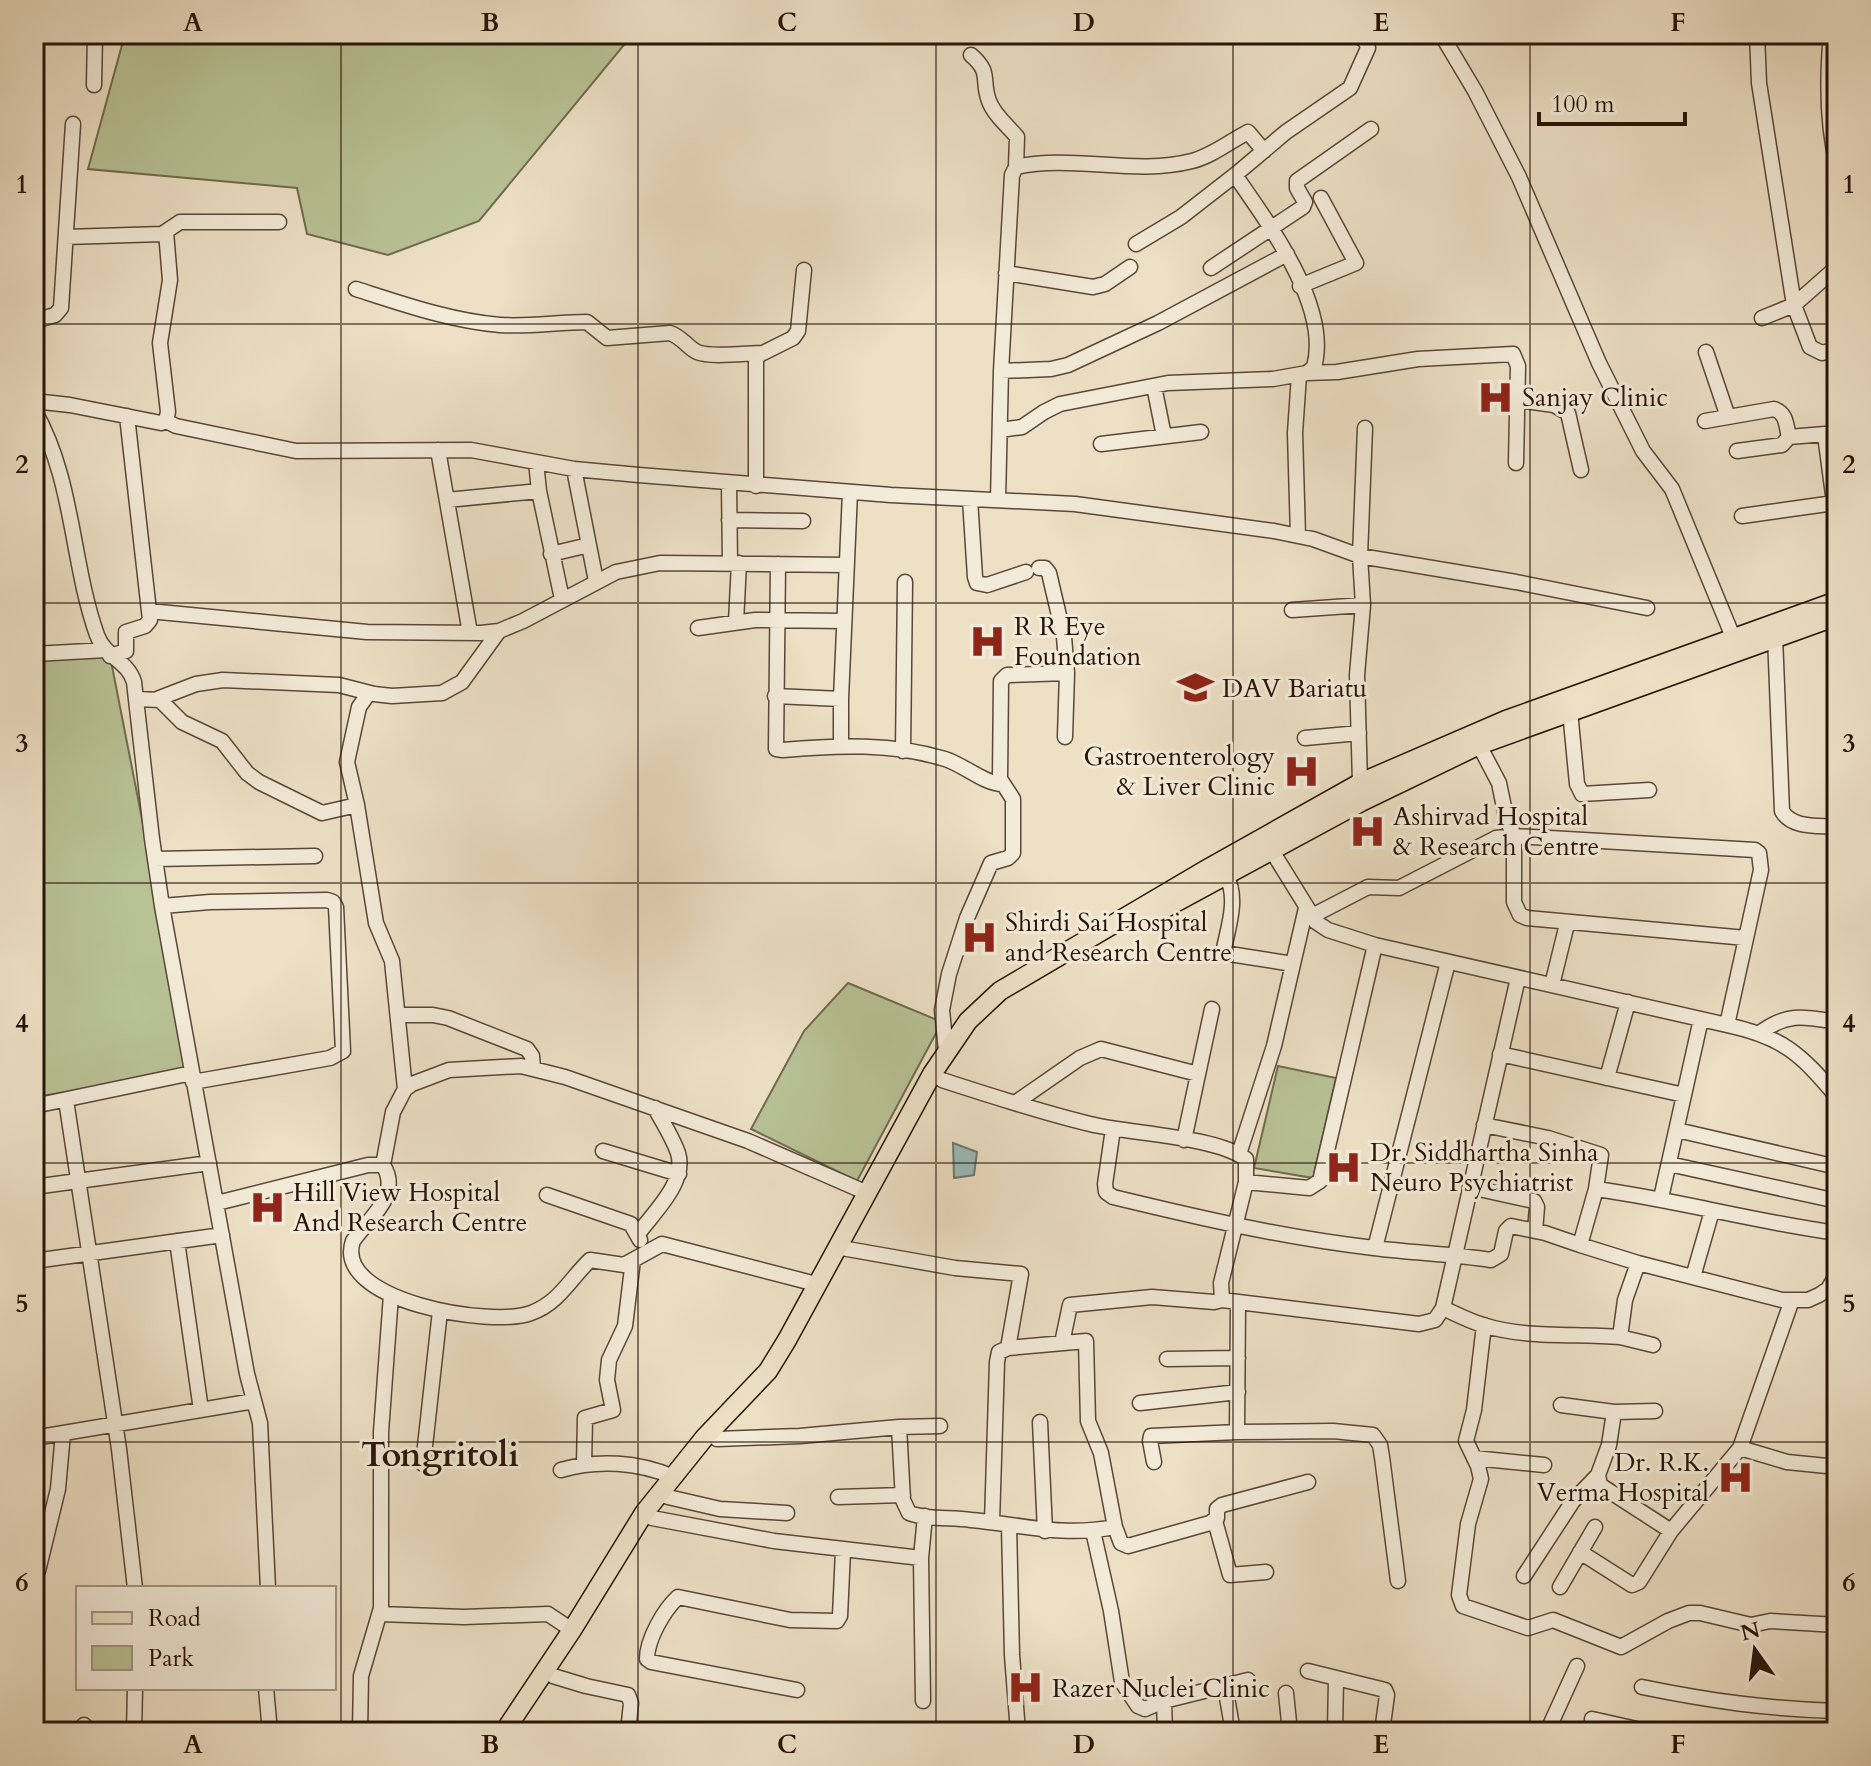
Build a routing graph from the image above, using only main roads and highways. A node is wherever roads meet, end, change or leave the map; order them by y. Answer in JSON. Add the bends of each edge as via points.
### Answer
{"nodes":[{"id":1,"x":1837,"y":601,"type":"edge"},
{"id":2,"x":1837,"y":616,"type":"edge"},
{"id":3,"x":1364,"y":791,"type":"junction"},
{"id":4,"x":1215,"y":876,"type":"junction"},
{"id":5,"x":841,"y":1249,"type":"junction"},
{"id":6,"x":504,"y":1732,"type":"edge"},
{"id":7,"x":517,"y":1732,"type":"edge"}],
"edges":[{"from":1,"to":3,"type":"main road","via":[[1472,732]]},
{"from":2,"to":3,"type":"main road"},
{"from":3,"to":4,"type":"main road"},
{"from":4,"to":5,"type":"main road","via":[[1075,957],[981,1022]]},
{"from":4,"to":5,"type":"main road","via":[[1000,991],[968,1021],[865,1192]]},
{"from":5,"to":6,"type":"main road","via":[[768,1371],[705,1437],[638,1521]]},
{"from":5,"to":7,"type":"main road","via":[[769,1384],[652,1518]]}]}
